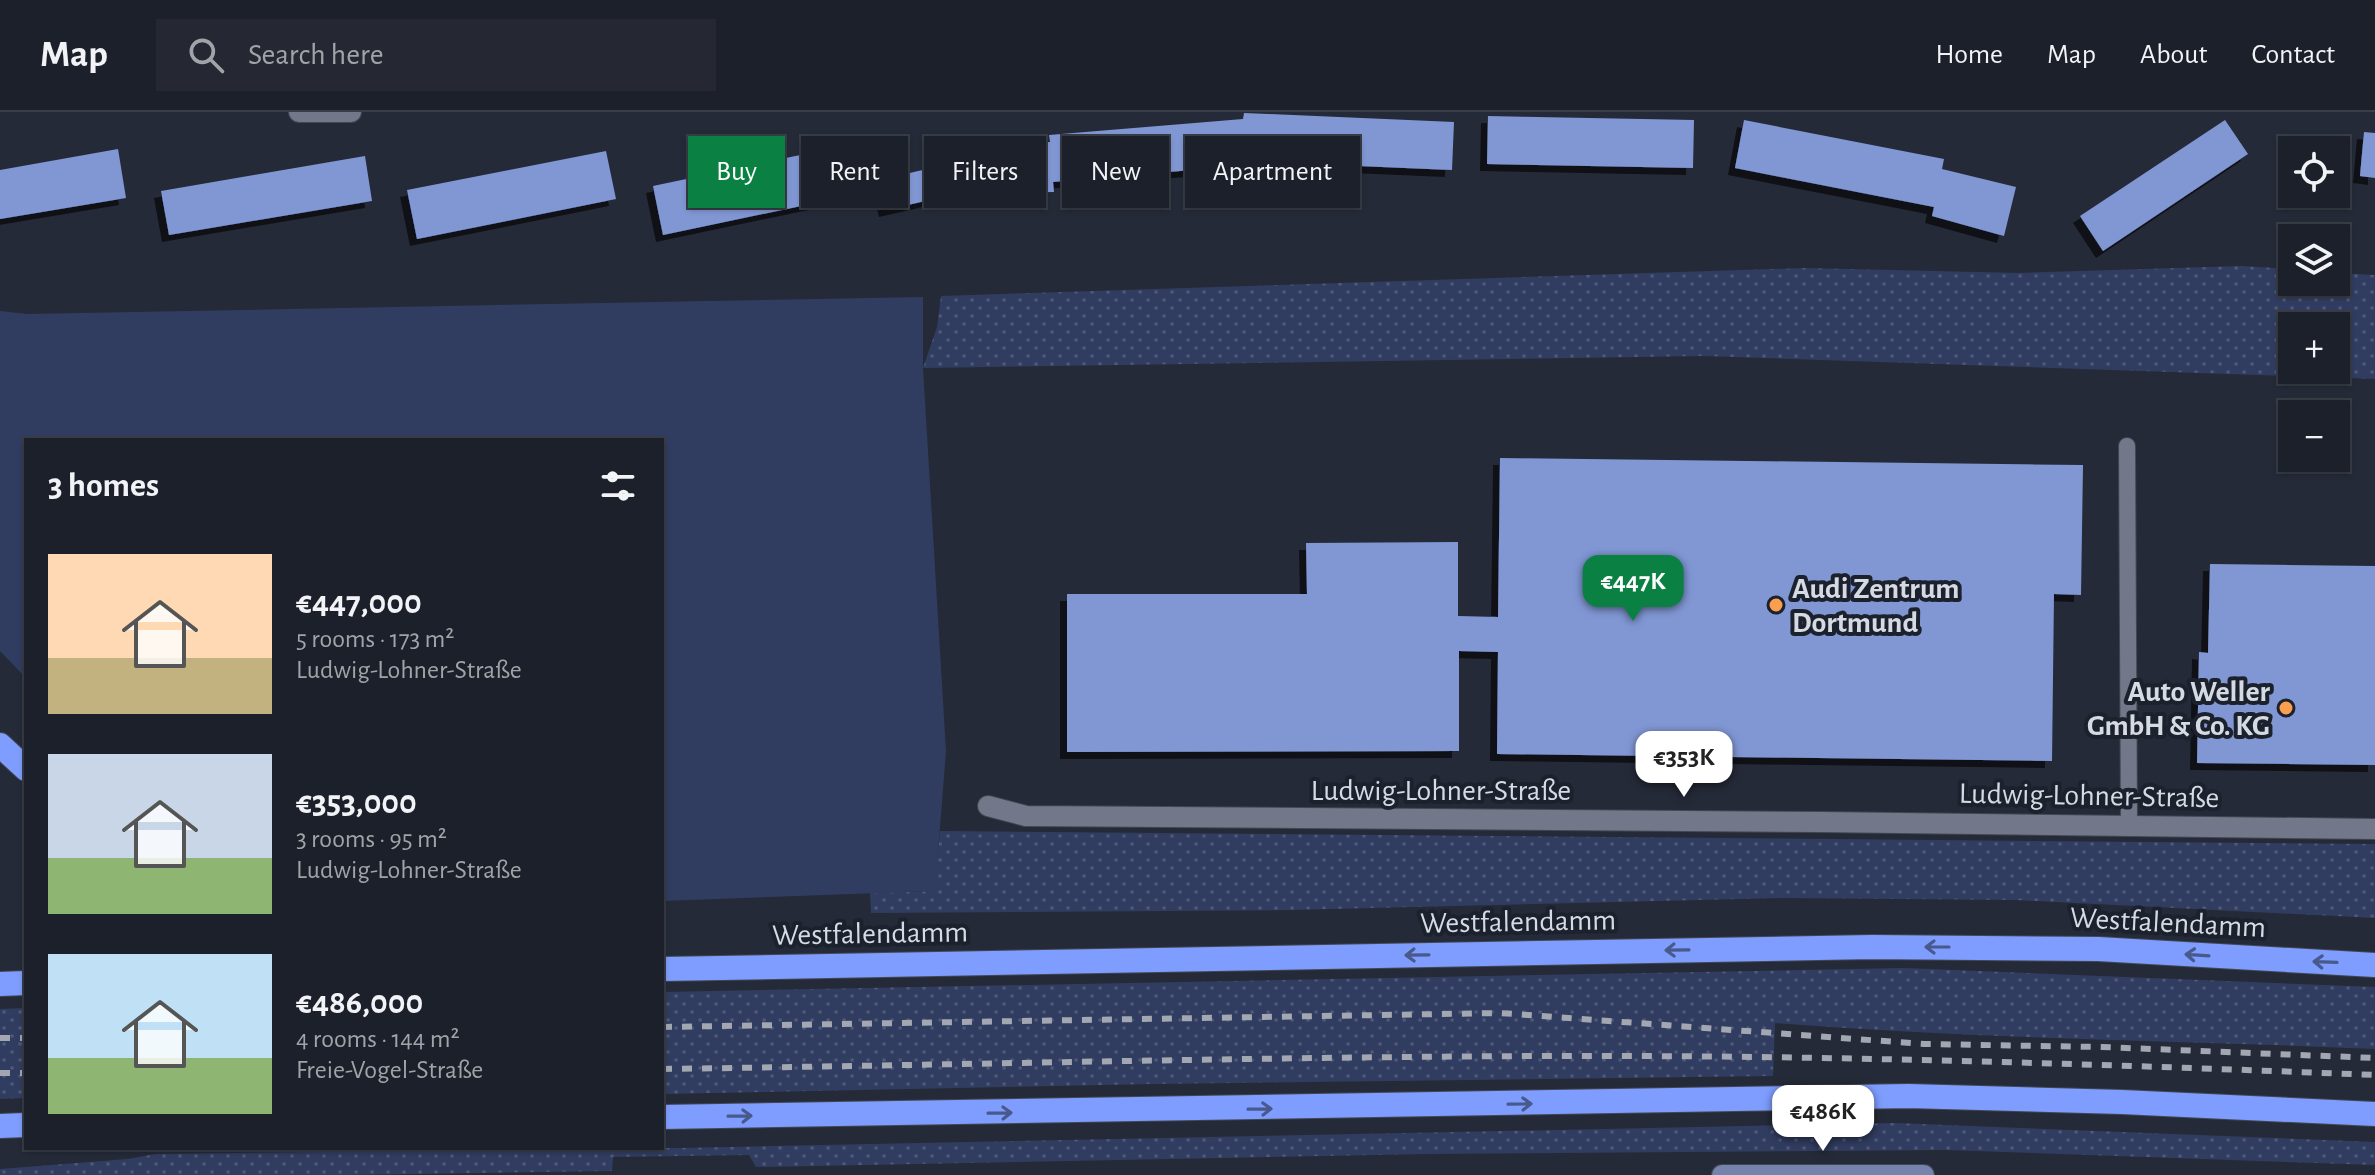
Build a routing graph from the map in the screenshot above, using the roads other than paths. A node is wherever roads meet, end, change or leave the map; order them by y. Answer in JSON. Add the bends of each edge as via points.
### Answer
{"nodes":[{"id":1,"x":299,"y":112,"type":"edge"},
{"id":2,"x":351,"y":112,"type":"edge"},
{"id":3,"x":2127,"y":446,"type":"dead end"},
{"id":4,"x":0,"y":745,"type":"edge"},
{"id":5,"x":24,"y":767,"type":"edge"},
{"id":6,"x":988,"y":806,"type":"dead end"},
{"id":7,"x":2129,"y":825,"type":"junction"},
{"id":8,"x":2375,"y":829,"type":"edge"},
{"id":9,"x":2375,"y":965,"type":"edge"},
{"id":10,"x":664,"y":969,"type":"edge"},
{"id":11,"x":24,"y":983,"type":"edge"},
{"id":12,"x":0,"y":984,"type":"edge"},
{"id":13,"x":2375,"y":1114,"type":"edge"},
{"id":14,"x":664,"y":1117,"type":"edge"},
{"id":15,"x":24,"y":1125,"type":"edge"},
{"id":16,"x":0,"y":1126,"type":"edge"},
{"id":17,"x":1722,"y":1175,"type":"edge"},
{"id":18,"x":1924,"y":1175,"type":"edge"}],
"edges":[{"from":1,"to":2,"type":"street"},
{"from":3,"to":7,"type":"lane"},
{"from":4,"to":5,"type":"highway"},
{"from":6,"to":7,"type":"street","name":"Ludwig-Lohner-Straße","via":[[1026,816]]},
{"from":7,"to":8,"type":"street","name":"Ludwig-Lohner-Straße"},
{"from":9,"to":10,"type":"highway","name":"Westfalendamm","one_way":true,"via":[[2098,949],[1872,947]]},
{"from":11,"to":12,"type":"highway"},
{"from":14,"to":13,"type":"highway","one_way":true,"via":[[1908,1096]]},
{"from":15,"to":16,"type":"highway"},
{"from":17,"to":18,"type":"street"}]}
